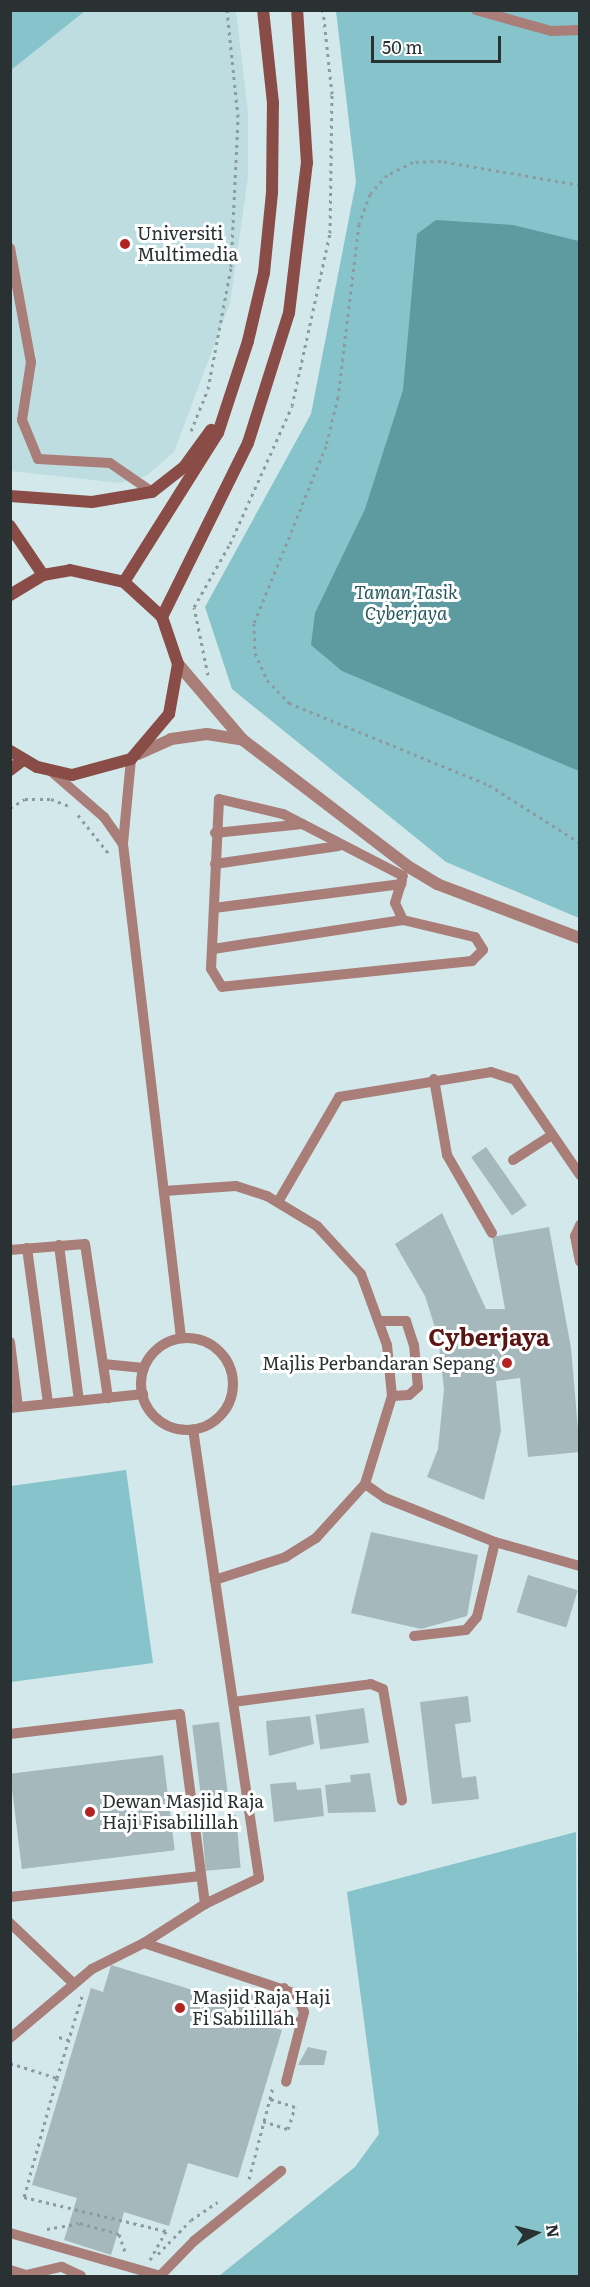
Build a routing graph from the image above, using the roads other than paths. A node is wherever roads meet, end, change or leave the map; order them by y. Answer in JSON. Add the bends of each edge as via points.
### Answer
{"nodes":[{"id":1,"x":262,"y":10,"type":"edge"},
{"id":2,"x":297,"y":10,"type":"edge"},
{"id":3,"x":476,"y":10,"type":"edge"},
{"id":4,"x":579,"y":30,"type":"edge"},
{"id":5,"x":10,"y":248,"type":"edge"},
{"id":6,"x":229,"y":403,"type":"junction"},
{"id":7,"x":152,"y":492,"type":"junction"},
{"id":8,"x":10,"y":496,"type":"edge"},
{"id":9,"x":10,"y":526,"type":"edge"},
{"id":10,"x":43,"y":575,"type":"junction"},
{"id":11,"x":124,"y":582,"type":"junction"},
{"id":12,"x":10,"y":595,"type":"edge"},
{"id":13,"x":162,"y":617,"type":"junction"},
{"id":14,"x":178,"y":664,"type":"junction"},
{"id":15,"x":243,"y":740,"type":"junction"},
{"id":16,"x":10,"y":751,"type":"edge"},
{"id":17,"x":134,"y":757,"type":"junction"},
{"id":18,"x":23,"y":760,"type":"junction"},
{"id":19,"x":10,"y":770,"type":"edge"},
{"id":20,"x":52,"y":772,"type":"junction"},
{"id":21,"x":303,"y":824,"type":"junction"},
{"id":22,"x":215,"y":833,"type":"junction"},
{"id":23,"x":123,"y":844,"type":"junction"},
{"id":24,"x":339,"y":846,"type":"junction"},
{"id":25,"x":215,"y":864,"type":"junction"},
{"id":26,"x":404,"y":876,"type":"junction"},
{"id":27,"x":214,"y":908,"type":"junction"},
{"id":28,"x":403,"y":920,"type":"junction"},
{"id":29,"x":579,"y":938,"type":"edge"},
{"id":30,"x":213,"y":949,"type":"junction"},
{"id":31,"x":434,"y":1079,"type":"junction"},
{"id":32,"x":552,"y":1135,"type":"junction"},
{"id":33,"x":513,"y":1160,"type":"dead end"},
{"id":34,"x":579,"y":1175,"type":"edge"},
{"id":35,"x":164,"y":1191,"type":"junction"},
{"id":36,"x":278,"y":1202,"type":"junction"},
{"id":37,"x":579,"y":1225,"type":"edge"},
{"id":38,"x":492,"y":1233,"type":"dead end"},
{"id":39,"x":59,"y":1245,"type":"junction"},
{"id":40,"x":27,"y":1248,"type":"junction"},
{"id":41,"x":10,"y":1250,"type":"edge"},
{"id":42,"x":579,"y":1262,"type":"edge"},
{"id":43,"x":382,"y":1321,"type":"junction"},
{"id":44,"x":182,"y":1338,"type":"junction"},
{"id":45,"x":10,"y":1342,"type":"edge"},
{"id":46,"x":103,"y":1364,"type":"junction"},
{"id":47,"x":144,"y":1368,"type":"junction"},
{"id":48,"x":143,"y":1394,"type":"junction"},
{"id":49,"x":392,"y":1396,"type":"junction"},
{"id":50,"x":108,"y":1398,"type":"junction"},
{"id":51,"x":79,"y":1401,"type":"junction"},
{"id":52,"x":48,"y":1404,"type":"junction"},
{"id":53,"x":14,"y":1408,"type":"edge"},
{"id":54,"x":193,"y":1430,"type":"junction"},
{"id":55,"x":365,"y":1484,"type":"junction"},
{"id":56,"x":495,"y":1542,"type":"junction"},
{"id":57,"x":579,"y":1566,"type":"edge"},
{"id":58,"x":215,"y":1580,"type":"junction"},
{"id":59,"x":414,"y":1636,"type":"dead end"},
{"id":60,"x":233,"y":1702,"type":"junction"},
{"id":61,"x":10,"y":1734,"type":"edge"},
{"id":62,"x":402,"y":1800,"type":"dead end"},
{"id":63,"x":201,"y":1876,"type":"junction"},
{"id":64,"x":10,"y":1897,"type":"edge"},
{"id":65,"x":205,"y":1904,"type":"junction"},
{"id":66,"x":10,"y":1923,"type":"edge"},
{"id":67,"x":144,"y":1943,"type":"junction"},
{"id":68,"x":78,"y":1988,"type":"junction"},
{"id":69,"x":284,"y":1988,"type":"junction"},
{"id":70,"x":300,"y":2024,"type":"junction"},
{"id":71,"x":10,"y":2038,"type":"edge"},
{"id":72,"x":281,"y":2080,"type":"road end"},
{"id":73,"x":281,"y":2171,"type":"dead end"},
{"id":74,"x":10,"y":2233,"type":"edge"},
{"id":75,"x":10,"y":2270,"type":"edge"},
{"id":76,"x":161,"y":2276,"type":"edge"},
{"id":77,"x":81,"y":2277,"type":"edge"}],
"edges":[{"from":1,"to":6,"type":"main road","via":[[273,103],[269,233],[253,318]]},
{"from":2,"to":13,"type":"main road","via":[[307,163],[289,313],[248,443]]},
{"from":3,"to":4,"type":"lane","via":[[551,31]]},
{"from":5,"to":7,"type":"lane","via":[[31,362],[22,420],[38,459],[110,463]]},
{"from":6,"to":7,"type":"main road","via":[[184,467]]},
{"from":6,"to":11,"type":"main road","via":[[218,434],[159,535]]},
{"from":7,"to":8,"type":"main road","via":[[92,502]]},
{"from":9,"to":10,"type":"main road"},
{"from":10,"to":11,"type":"main road","via":[[80,570]]},
{"from":10,"to":12,"type":"main road"},
{"from":11,"to":13,"type":"main road"},
{"from":13,"to":14,"type":"main road"},
{"from":14,"to":15,"type":"street"},
{"from":14,"to":17,"type":"main road","via":[[169,714]]},
{"from":15,"to":17,"type":"street","via":[[207,734],[180,737]]},
{"from":15,"to":26,"type":"street"},
{"from":16,"to":18,"type":"main road"},
{"from":17,"to":20,"type":"main road","via":[[93,774]]},
{"from":17,"to":23,"type":"lane"},
{"from":18,"to":19,"type":"main road"},
{"from":18,"to":20,"type":"main road"},
{"from":20,"to":23,"type":"lane","via":[[104,817]]},
{"from":21,"to":22,"type":"lane"},
{"from":21,"to":22,"type":"lane","via":[[229,797],[219,799]]},
{"from":21,"to":24,"type":"lane"},
{"from":22,"to":25,"type":"lane"},
{"from":23,"to":35,"type":"lane"},
{"from":24,"to":25,"type":"lane"},
{"from":24,"to":26,"type":"lane"},
{"from":25,"to":27,"type":"lane"},
{"from":26,"to":27,"type":"lane"},
{"from":26,"to":28,"type":"lane","via":[[395,903]]},
{"from":26,"to":29,"type":"street","via":[[437,884]]},
{"from":27,"to":30,"type":"lane"},
{"from":28,"to":30,"type":"lane"},
{"from":28,"to":30,"type":"lane","via":[[475,937],[483,950],[472,961],[232,989],[215,982]]},
{"from":31,"to":32,"type":"lane","via":[[503,1072],[515,1080]]},
{"from":31,"to":36,"type":"lane","via":[[339,1096]]},
{"from":31,"to":38,"type":"lane","via":[[447,1155]]},
{"from":32,"to":33,"type":"lane"},
{"from":32,"to":34,"type":"lane"},
{"from":35,"to":36,"type":"lane","via":[[236,1186]]},
{"from":35,"to":44,"type":"lane"},
{"from":36,"to":43,"type":"lane","via":[[343,1250],[361,1274]]},
{"from":37,"to":42,"type":"lane","via":[[575,1236]]},
{"from":39,"to":40,"type":"lane"},
{"from":39,"to":46,"type":"lane","via":[[85,1244],[89,1251]]},
{"from":39,"to":51,"type":"lane"},
{"from":40,"to":41,"type":"lane"},
{"from":40,"to":52,"type":"lane"},
{"from":43,"to":49,"type":"lane"},
{"from":43,"to":49,"type":"lane","via":[[406,1321],[414,1345],[418,1387],[410,1395]]},
{"from":44,"to":47,"type":"lane","via":[[159,1348]]},
{"from":44,"to":54,"type":"lane","via":[[212,1345],[224,1356],[232,1378],[230,1402],[221,1415]]},
{"from":45,"to":53,"type":"lane"},
{"from":46,"to":47,"type":"lane"},
{"from":46,"to":50,"type":"lane"},
{"from":47,"to":48,"type":"lane"},
{"from":48,"to":50,"type":"lane"},
{"from":48,"to":54,"type":"lane","via":[[161,1421]]},
{"from":49,"to":55,"type":"lane"},
{"from":50,"to":51,"type":"lane"},
{"from":51,"to":52,"type":"lane"},
{"from":52,"to":53,"type":"lane"},
{"from":54,"to":58,"type":"lane"},
{"from":55,"to":56,"type":"lane","via":[[385,1497]]},
{"from":55,"to":58,"type":"lane","via":[[306,1544],[254,1570]]},
{"from":56,"to":57,"type":"lane"},
{"from":56,"to":59,"type":"lane","via":[[477,1617],[466,1629]]},
{"from":58,"to":60,"type":"lane"},
{"from":60,"to":62,"type":"lane","via":[[371,1684],[383,1689]]},
{"from":60,"to":65,"type":"lane","via":[[259,1878]]},
{"from":61,"to":63,"type":"lane","via":[[180,1714]]},
{"from":63,"to":64,"type":"lane"},
{"from":63,"to":65,"type":"lane"},
{"from":65,"to":67,"type":"lane"},
{"from":66,"to":68,"type":"lane"},
{"from":67,"to":68,"type":"lane"},
{"from":67,"to":69,"type":"lane"},
{"from":68,"to":71,"type":"lane"},
{"from":69,"to":70,"type":"lane","via":[[301,2000]]},
{"from":69,"to":70,"type":"lane","via":[[274,2016]]},
{"from":70,"to":72,"type":"lane"},
{"from":73,"to":76,"type":"lane"},
{"from":74,"to":76,"type":"lane"},
{"from":75,"to":77,"type":"lane","via":[[26,2275],[62,2267]]}]}
